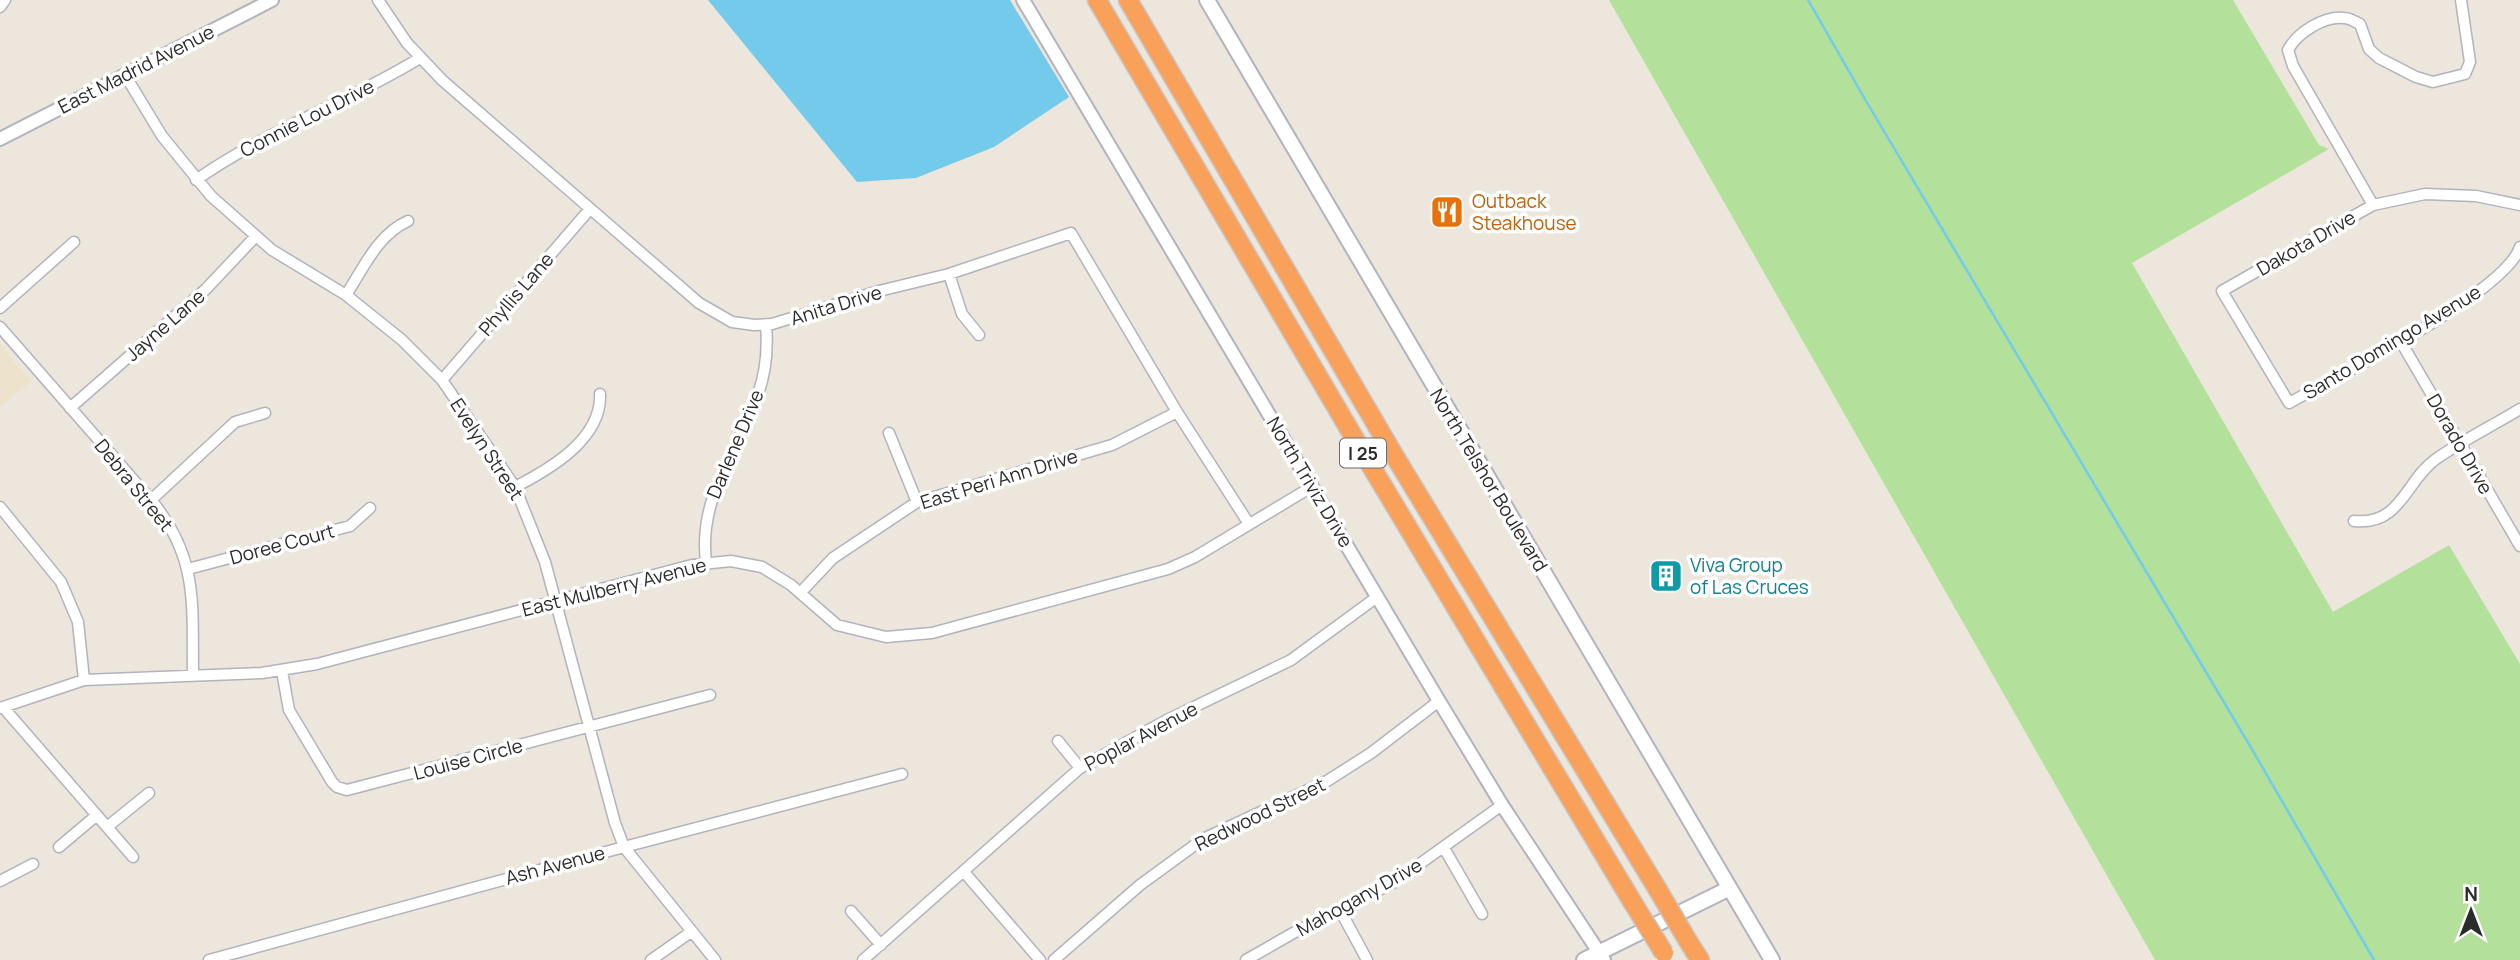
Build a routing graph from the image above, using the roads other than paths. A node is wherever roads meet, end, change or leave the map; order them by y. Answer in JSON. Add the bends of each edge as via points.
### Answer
{"nodes":[{"id":1,"x":5,"y":0,"type":"edge"},
{"id":2,"x":272,"y":0,"type":"edge"},
{"id":3,"x":378,"y":0,"type":"edge"},
{"id":4,"x":1023,"y":0,"type":"edge"},
{"id":5,"x":1097,"y":0,"type":"edge"},
{"id":6,"x":1128,"y":0,"type":"edge"},
{"id":7,"x":1207,"y":0,"type":"edge"},
{"id":8,"x":2461,"y":0,"type":"edge"},
{"id":9,"x":0,"y":7,"type":"edge"},
{"id":10,"x":420,"y":58,"type":"junction"},
{"id":11,"x":125,"y":75,"type":"junction"},
{"id":12,"x":0,"y":139,"type":"edge"},
{"id":13,"x":196,"y":180,"type":"junction"},
{"id":14,"x":2372,"y":205,"type":"junction"},
{"id":15,"x":2520,"y":205,"type":"edge"},
{"id":16,"x":590,"y":209,"type":"junction"},
{"id":17,"x":408,"y":221,"type":"dead end"},
{"id":18,"x":255,"y":237,"type":"junction"},
{"id":19,"x":74,"y":242,"type":"dead end"},
{"id":20,"x":2520,"y":247,"type":"edge"},
{"id":21,"x":949,"y":274,"type":"junction"},
{"id":22,"x":345,"y":295,"type":"junction"},
{"id":23,"x":0,"y":308,"type":"edge"},
{"id":24,"x":766,"y":325,"type":"junction"},
{"id":25,"x":0,"y":327,"type":"edge"},
{"id":26,"x":979,"y":335,"type":"dead end"},
{"id":27,"x":2400,"y":342,"type":"junction"},
{"id":28,"x":442,"y":380,"type":"junction"},
{"id":29,"x":600,"y":394,"type":"dead end"},
{"id":30,"x":2289,"y":403,"type":"joint"},
{"id":31,"x":71,"y":408,"type":"junction"},
{"id":32,"x":2520,"y":409,"type":"edge"},
{"id":33,"x":265,"y":412,"type":"dead end"},
{"id":34,"x":1177,"y":412,"type":"junction"},
{"id":35,"x":889,"y":433,"type":"dead end"},
{"id":36,"x":2460,"y":444,"type":"junction"},
{"id":37,"x":1313,"y":486,"type":"junction"},
{"id":38,"x":515,"y":487,"type":"junction"},
{"id":39,"x":150,"y":500,"type":"junction"},
{"id":40,"x":917,"y":502,"type":"junction"},
{"id":41,"x":0,"y":508,"type":"edge"},
{"id":42,"x":370,"y":508,"type":"dead end"},
{"id":43,"x":2354,"y":521,"type":"dead end"},
{"id":44,"x":1249,"y":524,"type":"junction"},
{"id":45,"x":2520,"y":546,"type":"edge"},
{"id":46,"x":706,"y":562,"type":"junction"},
{"id":47,"x":188,"y":569,"type":"junction"},
{"id":48,"x":801,"y":592,"type":"junction"},
{"id":49,"x":1377,"y":597,"type":"junction"},
{"id":50,"x":556,"y":601,"type":"junction"},
{"id":51,"x":282,"y":671,"type":"junction"},
{"id":52,"x":193,"y":674,"type":"junction"},
{"id":53,"x":84,"y":680,"type":"junction"},
{"id":54,"x":710,"y":695,"type":"dead end"},
{"id":55,"x":1439,"y":701,"type":"junction"},
{"id":56,"x":2,"y":707,"type":"edge"},
{"id":57,"x":589,"y":727,"type":"junction"},
{"id":58,"x":1058,"y":741,"type":"dead end"},
{"id":59,"x":1080,"y":768,"type":"junction"},
{"id":60,"x":902,"y":774,"type":"dead end"},
{"id":61,"x":149,"y":793,"type":"dead end"},
{"id":62,"x":1502,"y":805,"type":"junction"},
{"id":63,"x":96,"y":815,"type":"junction"},
{"id":64,"x":107,"y":827,"type":"junction"},
{"id":65,"x":624,"y":846,"type":"junction"},
{"id":66,"x":59,"y":847,"type":"dead end"},
{"id":67,"x":1444,"y":848,"type":"junction"},
{"id":68,"x":133,"y":857,"type":"dead end"},
{"id":69,"x":33,"y":864,"type":"dead end"},
{"id":70,"x":964,"y":872,"type":"junction"},
{"id":71,"x":0,"y":881,"type":"edge"},
{"id":72,"x":1728,"y":889,"type":"junction"},
{"id":73,"x":1340,"y":910,"type":"junction"},
{"id":74,"x":851,"y":911,"type":"dead end"},
{"id":75,"x":1482,"y":914,"type":"dead end"},
{"id":76,"x":691,"y":932,"type":"junction"},
{"id":77,"x":881,"y":945,"type":"junction"},
{"id":78,"x":876,"y":956,"type":"edge"},
{"id":79,"x":1601,"y":956,"type":"edge"},
{"id":80,"x":1666,"y":957,"type":"edge"},
{"id":81,"x":225,"y":959,"type":"edge"},
{"id":82,"x":209,"y":960,"type":"edge"},
{"id":83,"x":651,"y":960,"type":"edge"},
{"id":84,"x":715,"y":960,"type":"edge"},
{"id":85,"x":863,"y":960,"type":"edge"},
{"id":86,"x":1040,"y":960,"type":"edge"},
{"id":87,"x":1054,"y":960,"type":"edge"},
{"id":88,"x":1246,"y":960,"type":"edge"},
{"id":89,"x":1367,"y":960,"type":"edge"},
{"id":90,"x":1584,"y":960,"type":"edge"},
{"id":91,"x":1700,"y":960,"type":"edge"},
{"id":92,"x":1772,"y":960,"type":"edge"}],
"edges":[{"from":1,"to":9,"type":"street"},
{"from":2,"to":11,"type":"street","name":"East Madrid Avenue"},
{"from":3,"to":10,"type":"street","name":"Anita Drive"},
{"from":4,"to":37,"type":"street","name":"North Triviz Drive"},
{"from":5,"to":80,"type":"highway","number":"I 25","bridge":true},
{"from":6,"to":91,"type":"highway","number":"I 25","bridge":true,"via":[[1394,454]]},
{"from":7,"to":72,"type":"main road","name":"North Telshor Boulevard"},
{"from":8,"to":14,"type":"street","via":[[2470,62],[2465,74],[2433,82],[2416,77],[2368,49],[2360,24],[2347,18],[2331,18],[2295,37],[2288,50]]},
{"from":10,"to":13,"type":"street","name":"Connie Lou Drive","via":[[234,155]]},
{"from":10,"to":16,"type":"street","name":"Anita Drive"},
{"from":11,"to":12,"type":"street","name":"East Madrid Avenue"},
{"from":11,"to":13,"type":"street","name":"Evelyn Street","via":[[155,126]]},
{"from":13,"to":18,"type":"street","name":"Evelyn Street"},
{"from":14,"to":15,"type":"street","name":"Dakota Drive","via":[[2425,194],[2476,196]]},
{"from":14,"to":30,"type":"street","name":"Dakota Drive","via":[[2222,291]]},
{"from":16,"to":24,"type":"street","name":"Anita Drive","via":[[711,312],[732,322]]},
{"from":16,"to":28,"type":"street","name":"Phyllis Lane"},
{"from":17,"to":22,"type":"street","via":[[386,236]]},
{"from":18,"to":22,"type":"street","name":"Evelyn Street"},
{"from":18,"to":31,"type":"street","name":"Jayne Lane","via":[[206,289]]},
{"from":19,"to":23,"type":"street"},
{"from":20,"to":27,"type":"street","name":"Santo Domingo Avenue","via":[[2517,257],[2485,288]]},
{"from":21,"to":24,"type":"street","name":"Anita Drive"},
{"from":21,"to":26,"type":"street","via":[[962,314]]},
{"from":21,"to":34,"type":"street","name":"Anita Drive","via":[[1071,233]]},
{"from":22,"to":28,"type":"street","name":"Evelyn Street","via":[[392,331]]},
{"from":24,"to":46,"type":"street","name":"Darlene Drive","via":[[765,367],[758,395],[706,516]]},
{"from":25,"to":31,"type":"street","name":"Debra Street"},
{"from":27,"to":30,"type":"street","name":"Santo Domingo Avenue"},
{"from":27,"to":36,"type":"street","name":"Dorado Drive"},
{"from":28,"to":38,"type":"street","name":"Evelyn Street"},
{"from":29,"to":38,"type":"street","via":[[598,413],[580,440],[553,464]]},
{"from":31,"to":39,"type":"street","name":"Debra Street"},
{"from":32,"to":36,"type":"street"},
{"from":33,"to":39,"type":"street","via":[[235,422]]},
{"from":34,"to":40,"type":"street","name":"East Peri Ann Drive","via":[[1112,445]]},
{"from":34,"to":44,"type":"street","name":"Anita Drive"},
{"from":35,"to":40,"type":"street"},
{"from":36,"to":43,"type":"street","via":[[2430,463],[2391,510],[2374,520]]},
{"from":36,"to":45,"type":"street","name":"Dorado Drive"},
{"from":37,"to":44,"type":"street","name":"East Mulberry Avenue"},
{"from":37,"to":49,"type":"street","name":"North Triviz Drive"},
{"from":38,"to":50,"type":"street","name":"Evelyn Street","via":[[538,540]]},
{"from":39,"to":47,"type":"street","name":"Debra Street","via":[[177,537]]},
{"from":40,"to":48,"type":"street","name":"East Peri Ann Drive","via":[[833,558]]},
{"from":41,"to":53,"type":"street","via":[[61,582],[78,622]]},
{"from":42,"to":47,"type":"street","name":"Doree Court","via":[[350,526]]},
{"from":44,"to":48,"type":"street","name":"East Mulberry Avenue","via":[[1160,572],[932,633],[886,637],[836,625]]},
{"from":46,"to":48,"type":"street","name":"East Mulberry Avenue","via":[[755,565]]},
{"from":46,"to":50,"type":"street","name":"East Mulberry Avenue"},
{"from":47,"to":52,"type":"street","name":"Debra Street"},
{"from":49,"to":55,"type":"street","name":"North Triviz Drive"},
{"from":49,"to":59,"type":"street","name":"Poplar Avenue","via":[[1292,660]]},
{"from":50,"to":51,"type":"street","name":"East Mulberry Avenue"},
{"from":50,"to":57,"type":"street","name":"Evelyn Street"},
{"from":51,"to":52,"type":"street","name":"East Mulberry Avenue"},
{"from":51,"to":57,"type":"street","name":"Louise Circle","via":[[292,715],[332,782],[347,793]]},
{"from":52,"to":53,"type":"street","name":"East Mulberry Avenue"},
{"from":53,"to":56,"type":"street","name":"East Mulberry Avenue"},
{"from":54,"to":57,"type":"street","name":"Louise Circle"},
{"from":55,"to":62,"type":"street","name":"North Triviz Drive"},
{"from":55,"to":87,"type":"street","name":"Redwood Street","via":[[1327,781],[1203,839],[1140,885]]},
{"from":56,"to":63,"type":"street"},
{"from":57,"to":65,"type":"street","name":"Evelyn Street"},
{"from":58,"to":59,"type":"street"},
{"from":59,"to":70,"type":"street","name":"Poplar Avenue"},
{"from":60,"to":65,"type":"street","name":"Ash Avenue"},
{"from":61,"to":64,"type":"street"},
{"from":62,"to":67,"type":"street","name":"Mahogany Drive"},
{"from":62,"to":79,"type":"street","name":"North Triviz Drive"},
{"from":63,"to":64,"type":"street"},
{"from":63,"to":66,"type":"street"},
{"from":64,"to":68,"type":"street"},
{"from":65,"to":76,"type":"street","name":"Evelyn Street"},
{"from":65,"to":81,"type":"street","name":"Ash Avenue"},
{"from":67,"to":73,"type":"street","name":"Mahogany Drive","via":[[1393,883]]},
{"from":67,"to":75,"type":"street"},
{"from":69,"to":71,"type":"street"},
{"from":70,"to":77,"type":"street","name":"Poplar Avenue"},
{"from":70,"to":86,"type":"street"},
{"from":72,"to":79,"type":"main road"},
{"from":72,"to":92,"type":"main road","name":"North Telshor Boulevard"},
{"from":73,"to":88,"type":"street","name":"Mahogany Drive"},
{"from":73,"to":89,"type":"street"},
{"from":74,"to":77,"type":"street"},
{"from":76,"to":83,"type":"street"},
{"from":76,"to":84,"type":"street","name":"Evelyn Street"},
{"from":77,"to":78,"type":"street","name":"Poplar Avenue"},
{"from":78,"to":85,"type":"street","name":"Poplar Avenue"},
{"from":79,"to":90,"type":"main road"},
{"from":81,"to":82,"type":"street","name":"Ash Avenue"}]}
